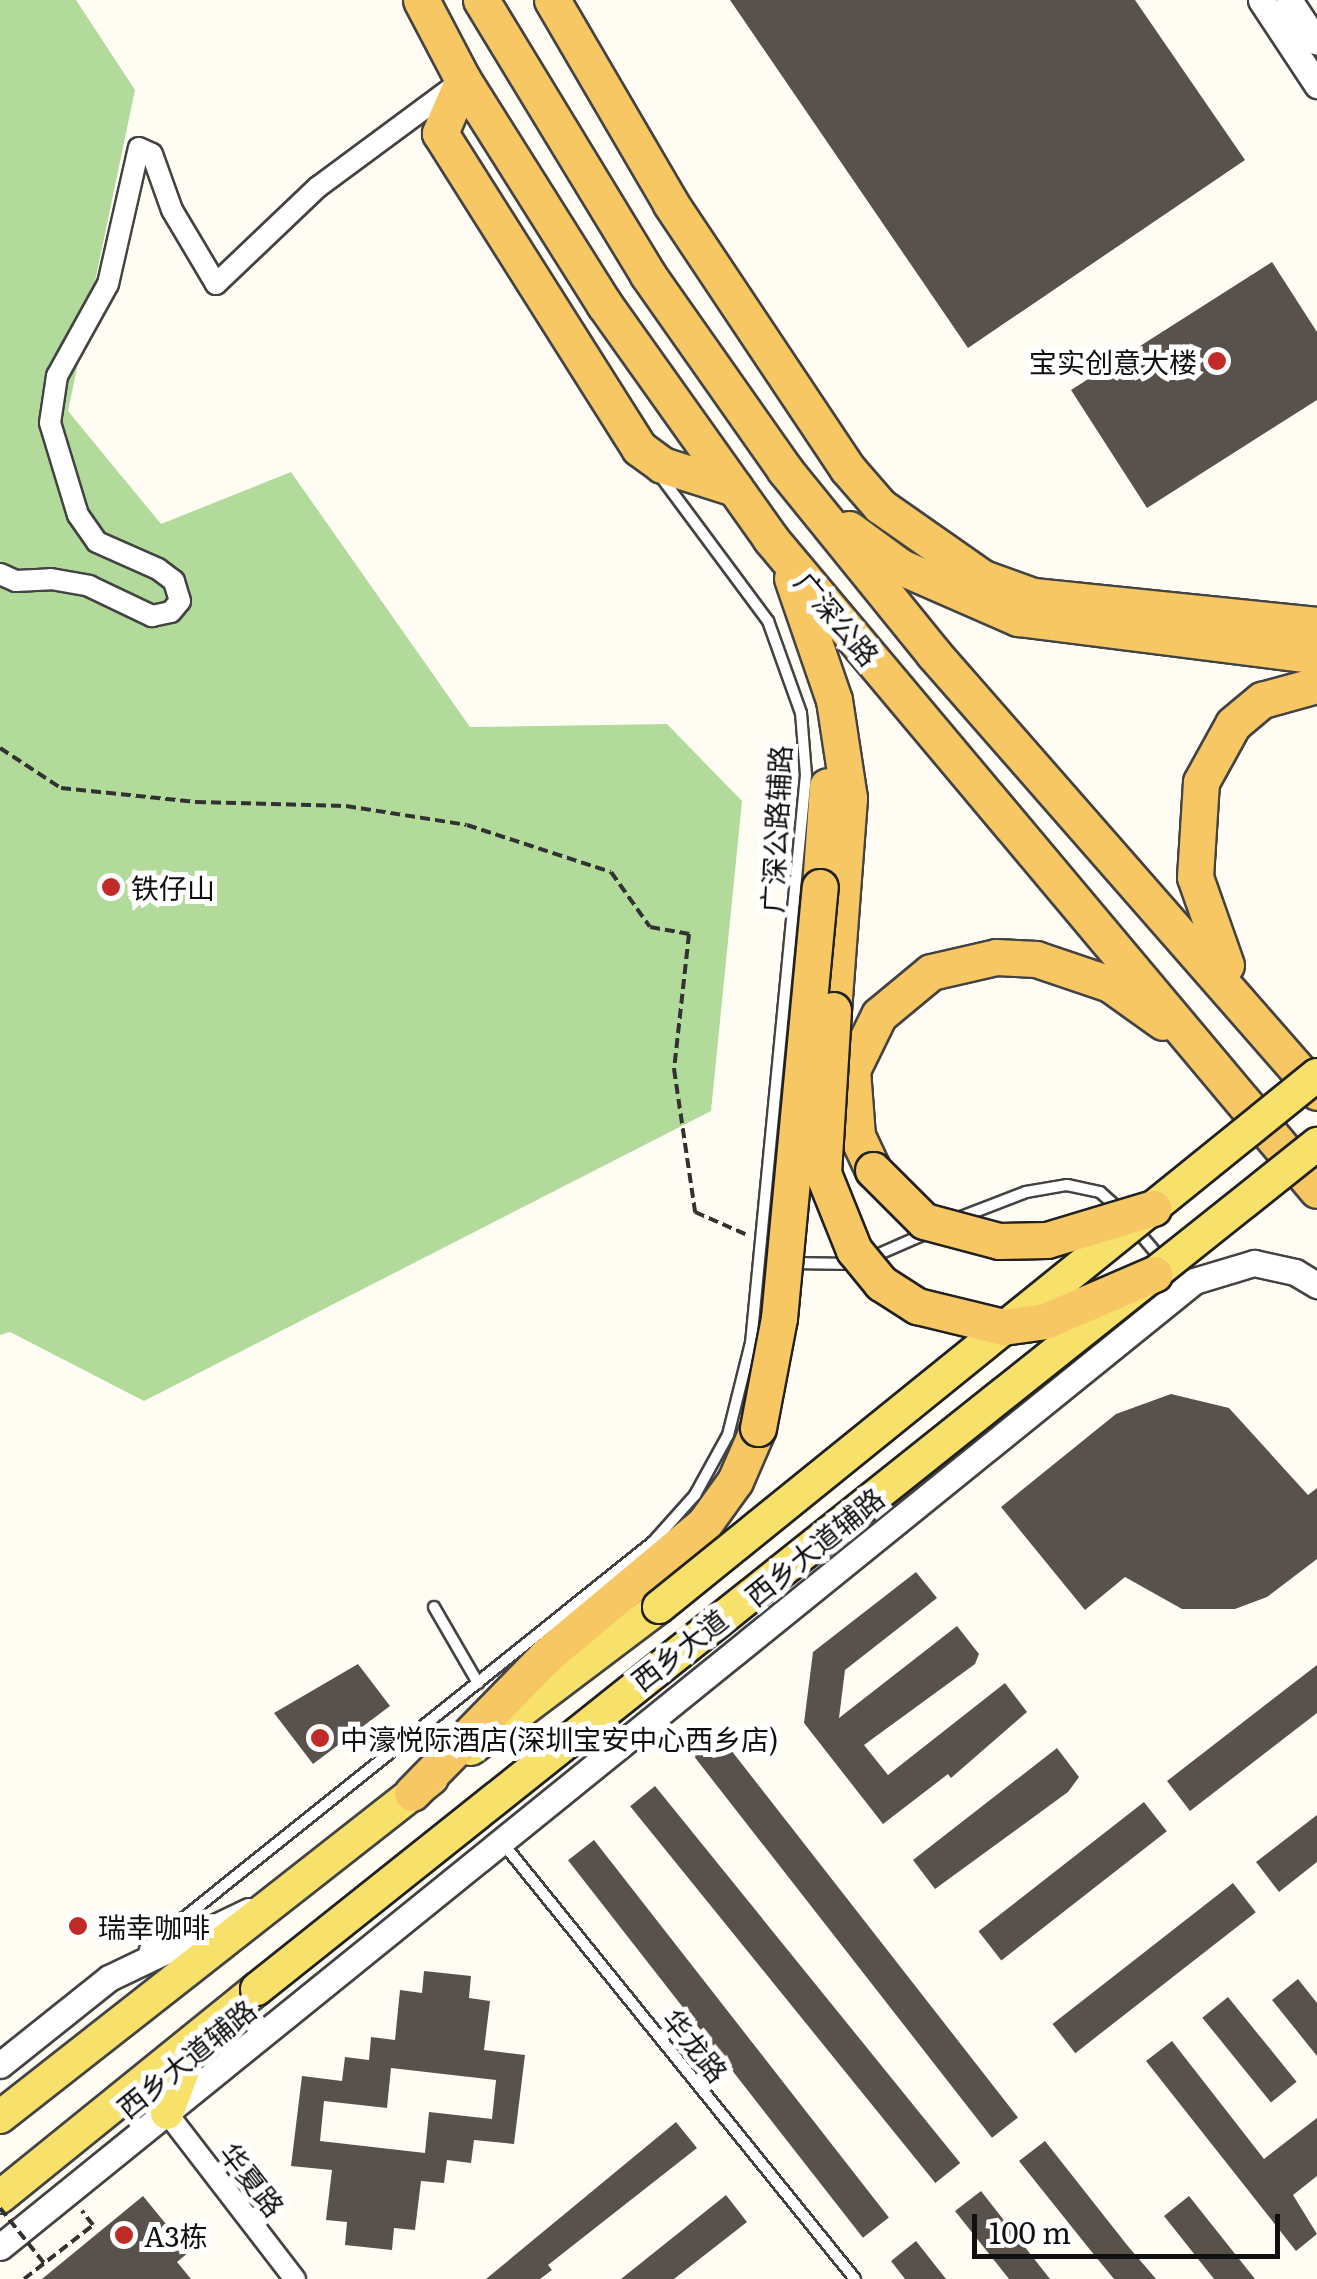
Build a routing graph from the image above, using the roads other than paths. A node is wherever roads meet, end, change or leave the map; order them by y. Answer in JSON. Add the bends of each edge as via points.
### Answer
{"nodes":[{"id":1,"x":421,"y":0,"type":"edge"},
{"id":2,"x":480,"y":0,"type":"edge"},
{"id":3,"x":552,"y":0,"type":"edge"},
{"id":4,"x":1261,"y":0,"type":"edge"},
{"id":5,"x":1289,"y":0,"type":"edge"},
{"id":6,"x":1317,"y":42,"type":"edge"},
{"id":7,"x":462,"y":80,"type":"junction"},
{"id":8,"x":1317,"y":84,"type":"edge"},
{"id":9,"x":764,"y":344,"type":"junction"},
{"id":10,"x":639,"y":448,"type":"junction"},
{"id":11,"x":785,"y":470,"type":"junction"},
{"id":12,"x":734,"y":488,"type":"junction"},
{"id":13,"x":770,"y":538,"type":"junction"},
{"id":14,"x":0,"y":574,"type":"edge"},
{"id":15,"x":1317,"y":612,"type":"edge"},
{"id":16,"x":1317,"y":625,"type":"edge"},
{"id":17,"x":1317,"y":656,"type":"edge"},
{"id":18,"x":1317,"y":685,"type":"edge"},
{"id":19,"x":834,"y":700,"type":"junction"},
{"id":20,"x":1257,"y":1017,"type":"junction"},
{"id":21,"x":1210,"y":1056,"type":"junction"},
{"id":22,"x":1317,"y":1075,"type":"edge"},
{"id":23,"x":1317,"y":1092,"type":"edge"},
{"id":24,"x":1317,"y":1144,"type":"edge"},
{"id":25,"x":1317,"y":1190,"type":"edge"},
{"id":26,"x":1153,"y":1208,"type":"junction"},
{"id":27,"x":761,"y":1259,"type":"junction"},
{"id":28,"x":1170,"y":1281,"type":"junction"},
{"id":29,"x":1317,"y":1285,"type":"edge"},
{"id":30,"x":434,"y":1608,"type":"dead end"},
{"id":31,"x":478,"y":1683,"type":"junction"},
{"id":32,"x":412,"y":1793,"type":"junction"},
{"id":33,"x":501,"y":1840,"type":"junction"},
{"id":34,"x":294,"y":1889,"type":"junction"},
{"id":35,"x":109,"y":1978,"type":"junction"},
{"id":36,"x":192,"y":2046,"type":"junction"},
{"id":37,"x":0,"y":2065,"type":"edge"},
{"id":38,"x":167,"y":2113,"type":"junction"},
{"id":39,"x":0,"y":2117,"type":"edge"},
{"id":40,"x":0,"y":2197,"type":"edge"},
{"id":41,"x":0,"y":2247,"type":"edge"},
{"id":42,"x":295,"y":2279,"type":"edge"},
{"id":43,"x":856,"y":2279,"type":"edge"}],
"edges":[{"from":1,"to":7,"type":"highway","name":"广深公路"},
{"from":2,"to":11,"type":"highway","name":"广深公路","via":[[648,275]]},
{"from":3,"to":9,"type":"highway"},
{"from":4,"to":8,"type":"street"},
{"from":5,"to":6,"type":"street"},
{"from":7,"to":10,"type":"highway","via":[[440,132]]},
{"from":7,"to":12,"type":"highway","name":"广深公路","via":[[604,304]]},
{"from":7,"to":14,"type":"street","via":[[318,188],[216,284],[172,210],[152,154],[140,148],[108,284],[57,376],[50,423],[78,514],[97,542],[158,569],[174,581],[180,601],[171,612],[152,616],[90,586]]},
{"from":9,"to":15,"type":"lane","via":[[881,489],[932,532],[1005,573],[1094,592]]},
{"from":9,"to":16,"type":"highway","via":[[880,506],[983,578],[1032,596]]},
{"from":10,"to":12,"type":"highway","via":[[662,465]]},
{"from":10,"to":27,"type":"lane","name":"广深公路辅路","via":[[768,621],[801,713],[803,830]]},
{"from":11,"to":17,"type":"highway","via":[[901,567],[1018,618]]},
{"from":11,"to":20,"type":"highway","name":"广深公路","via":[[933,653]]},
{"from":12,"to":13,"type":"highway","name":"广深公路"},
{"from":13,"to":19,"type":"highway","via":[[797,589]]},
{"from":13,"to":21,"type":"highway","name":"广深公路"},
{"from":18,"to":20,"type":"highway","via":[[1276,694],[1233,724],[1214,750],[1194,812],[1195,878],[1204,916]]},
{"from":19,"to":28,"type":"highway","bridge":true,"via":[[849,832],[822,1173],[854,1250],[882,1283],[917,1306],[1004,1326],[1046,1321]]},
{"from":19,"to":32,"type":"highway","bridge":true,"via":[[779,1318],[758,1428],[735,1482],[704,1524],[546,1656]]},
{"from":20,"to":23,"type":"highway","name":"广深公路"},
{"from":21,"to":25,"type":"highway","name":"广深公路"},
{"from":21,"to":26,"type":"highway","bridge":true,"via":[[1110,984],[1036,959],[962,961],[901,992],[863,1043],[851,1103],[872,1170],[924,1221],[999,1241],[1047,1240]]},
{"from":22,"to":26,"type":"main road","name":"西乡大道","bridge":true},
{"from":24,"to":28,"type":"main road","name":"西乡大道","bridge":true},
{"from":26,"to":32,"type":"main road","name":"西乡大道","bridge":true,"via":[[659,1607]]},
{"from":27,"to":28,"type":"lane","via":[[858,1264],[997,1201],[1067,1184],[1114,1202]]},
{"from":27,"to":31,"type":"lane","via":[[742,1389],[728,1436],[695,1495],[654,1542]]},
{"from":28,"to":29,"type":"street","name":"西乡大道辅路","via":[[1254,1262]]},
{"from":28,"to":33,"type":"street","name":"西乡大道辅路"},
{"from":28,"to":36,"type":"main road","name":"西乡大道","bridge":true},
{"from":30,"to":31,"type":"lane"},
{"from":31,"to":35,"type":"lane"},
{"from":32,"to":34,"type":"main road","name":"西乡大道"},
{"from":33,"to":38,"type":"street","name":"西乡大道辅路"},
{"from":33,"to":43,"type":"lane","name":"华龙路"},
{"from":34,"to":35,"type":"street"},
{"from":34,"to":39,"type":"main road","name":"西乡大道"},
{"from":35,"to":37,"type":"street"},
{"from":36,"to":38,"type":"main road"},
{"from":36,"to":40,"type":"main road","name":"西乡大道"},
{"from":38,"to":41,"type":"street","name":"西乡大道辅路"},
{"from":38,"to":42,"type":"street","name":"华夏路"}]}
